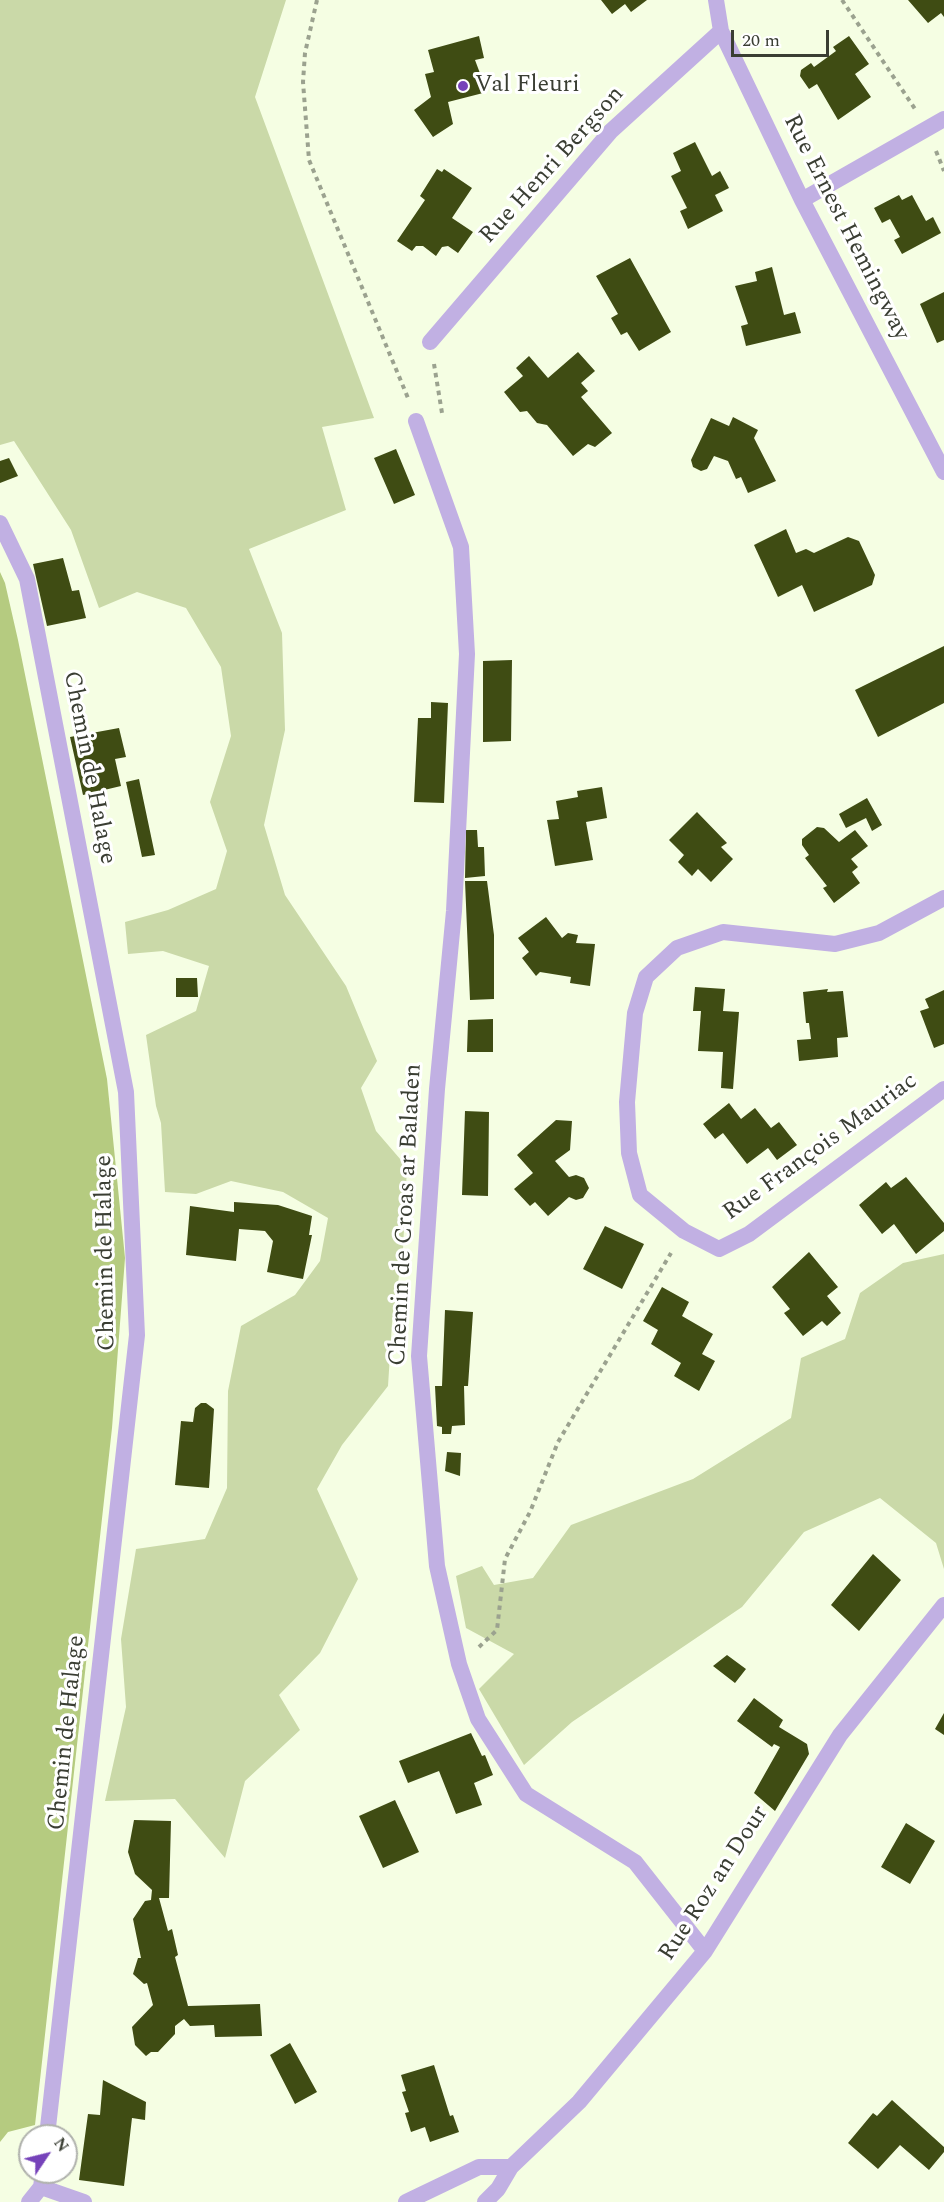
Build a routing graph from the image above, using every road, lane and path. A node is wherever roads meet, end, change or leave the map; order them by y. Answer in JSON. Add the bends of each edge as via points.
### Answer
{"nodes":[{"id":1,"x":317,"y":0,"type":"edge"},
{"id":2,"x":716,"y":0,"type":"edge"},
{"id":3,"x":842,"y":0,"type":"edge"},
{"id":4,"x":721,"y":32,"type":"junction"},
{"id":5,"x":944,"y":119,"type":"edge"},
{"id":6,"x":927,"y":128,"type":"junction"},
{"id":7,"x":944,"y":171,"type":"edge"},
{"id":8,"x":802,"y":200,"type":"junction"},
{"id":9,"x":430,"y":342,"type":"dead end"},
{"id":10,"x":416,"y":421,"type":"joint"},
{"id":11,"x":944,"y":472,"type":"edge"},
{"id":12,"x":0,"y":523,"type":"edge"},
{"id":13,"x":944,"y":898,"type":"edge"},
{"id":14,"x":944,"y":1089,"type":"edge"},
{"id":15,"x":684,"y":1232,"type":"junction"},
{"id":16,"x":944,"y":1605,"type":"edge"},
{"id":17,"x":497,"y":1630,"type":"dead end"},
{"id":18,"x":705,"y":1951,"type":"junction"},
{"id":19,"x":48,"y":2124,"type":"edge"},
{"id":20,"x":511,"y":2168,"type":"junction"},
{"id":21,"x":40,"y":2184,"type":"edge"},
{"id":22,"x":50,"y":2184,"type":"edge"},
{"id":23,"x":29,"y":2202,"type":"edge"},
{"id":24,"x":84,"y":2202,"type":"edge"},
{"id":25,"x":406,"y":2202,"type":"edge"},
{"id":26,"x":485,"y":2202,"type":"edge"}],
"edges":[{"from":1,"to":10,"type":"path","via":[[303,82],[309,160],[395,361]]},
{"from":2,"to":4,"type":"street","name":"Rue Ernest Hemingway"},
{"from":3,"to":6,"type":"path"},
{"from":4,"to":8,"type":"street","name":"Rue Ernest Hemingway"},
{"from":4,"to":9,"type":"street","name":"Rue Henri Bergson","via":[[612,131]]},
{"from":5,"to":6,"type":"street"},
{"from":6,"to":7,"type":"path"},
{"from":6,"to":8,"type":"street"},
{"from":8,"to":11,"type":"street","name":"Rue Ernest Hemingway"},
{"from":10,"to":18,"type":"street","name":"Chemin de Croas ar Baladen","via":[[461,547],[466,654],[454,910],[419,1356],[437,1566],[459,1664],[478,1719],[526,1794],[635,1862]]},
{"from":12,"to":19,"type":"street","name":"Chemin de Halage","via":[[27,579],[126,1092],[137,1335]]},
{"from":13,"to":15,"type":"street","name":"Rue François Mauriac","via":[[879,933],[835,944],[723,932],[677,948],[646,977],[635,1013],[627,1102],[629,1153],[640,1195]]},
{"from":14,"to":15,"type":"street","name":"Rue François Mauriac","via":[[749,1234],[719,1249]]},
{"from":15,"to":17,"type":"path","via":[[558,1442],[530,1512],[504,1559]]},
{"from":16,"to":18,"type":"street","name":"Rue Roz an Dour","via":[[840,1735]]},
{"from":18,"to":20,"type":"street","name":"Rue Roz an Dour","via":[[579,2102]]},
{"from":20,"to":25,"type":"street","via":[[479,2167]]},
{"from":20,"to":26,"type":"street","name":"Rue Roz an Dour"},
{"from":21,"to":23,"type":"street"},
{"from":22,"to":24,"type":"street"}]}
